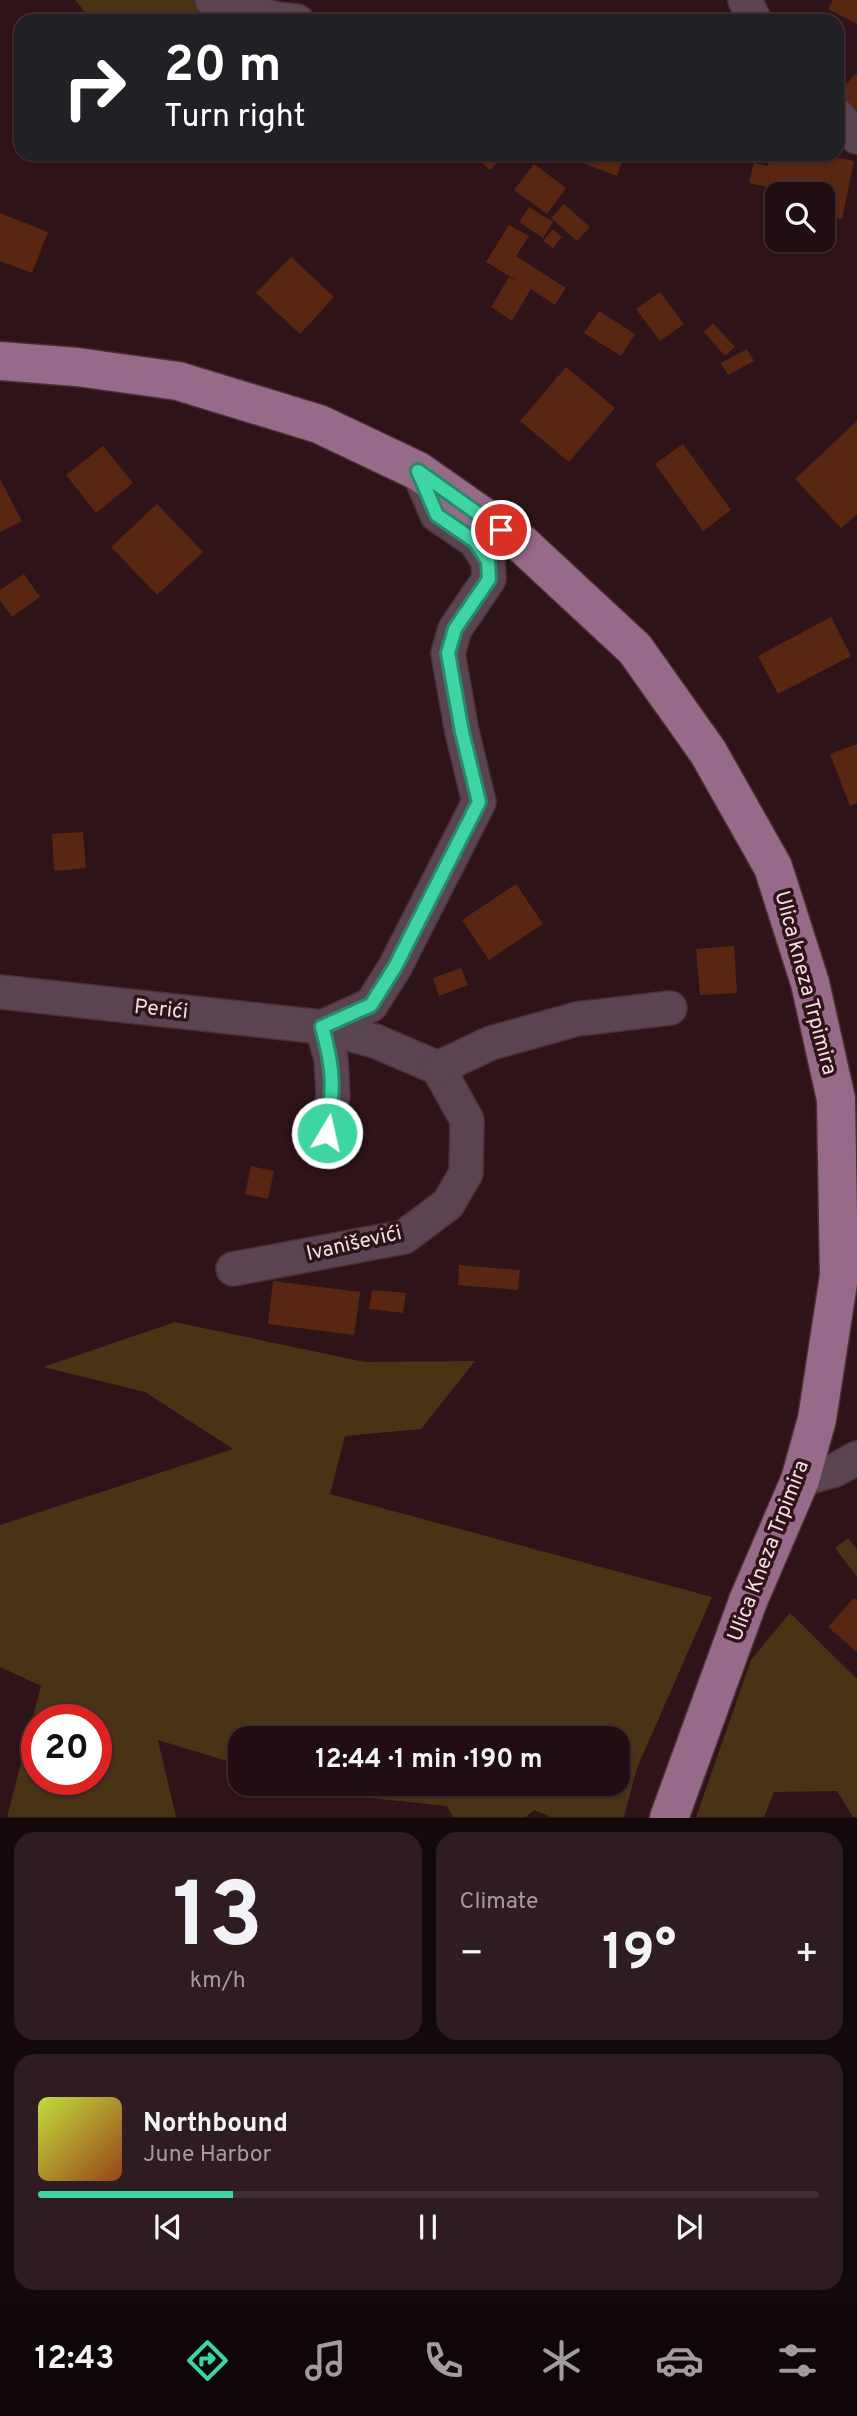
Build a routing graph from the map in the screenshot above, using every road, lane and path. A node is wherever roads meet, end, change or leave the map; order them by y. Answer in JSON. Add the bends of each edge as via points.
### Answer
{"nodes":[{"id":1,"x":212,"y":0,"type":"edge"},
{"id":2,"x":260,"y":14,"type":"edge"},
{"id":3,"x":844,"y":123,"type":"edge"},
{"id":4,"x":857,"y":138,"type":"edge"},
{"id":5,"x":0,"y":360,"type":"edge"},
{"id":6,"x":418,"y":471,"type":"junction"},
{"id":7,"x":0,"y":992,"type":"edge"},
{"id":8,"x":670,"y":1008,"type":"dead end"},
{"id":9,"x":322,"y":1027,"type":"junction"},
{"id":10,"x":438,"y":1068,"type":"junction"},
{"id":11,"x":327,"y":1133,"type":"dead end"},
{"id":12,"x":233,"y":1269,"type":"dead end"},
{"id":13,"x":839,"y":1276,"type":"joint"},
{"id":14,"x":857,"y":1458,"type":"edge"},
{"id":15,"x":800,"y":1480,"type":"junction"},
{"id":16,"x":669,"y":1818,"type":"edge"}],
"edges":[{"from":1,"to":2,"type":"street"},
{"from":3,"to":4,"type":"street"},
{"from":5,"to":6,"type":"main road","name":"Ulica kneza Trpimira","via":[[178,381],[319,424]]},
{"from":6,"to":9,"type":"street","via":[[437,515],[475,541],[488,561],[489,579],[455,629],[448,653],[479,802],[371,1005]]},
{"from":6,"to":13,"type":"main road","name":"Ulica kneza Trpimira","via":[[522,544],[635,649],[708,752],[773,867],[810,983],[836,1099]]},
{"from":7,"to":9,"type":"street","name":"Perići"},
{"from":8,"to":10,"type":"street","via":[[577,1019],[491,1043]]},
{"from":9,"to":10,"type":"street","via":[[375,1041]]},
{"from":9,"to":11,"type":"street","via":[[331,1059],[333,1096]]},
{"from":10,"to":12,"type":"street","name":"Ivaniševići","via":[[467,1120],[466,1173],[448,1204],[404,1237]]},
{"from":13,"to":15,"type":"main road","name":"Ulica Kneza Trpimira","via":[[817,1419]]},
{"from":14,"to":15,"type":"street"},
{"from":15,"to":16,"type":"main road","name":"Ulica Kneza Trpimira","via":[[748,1601]]}]}
